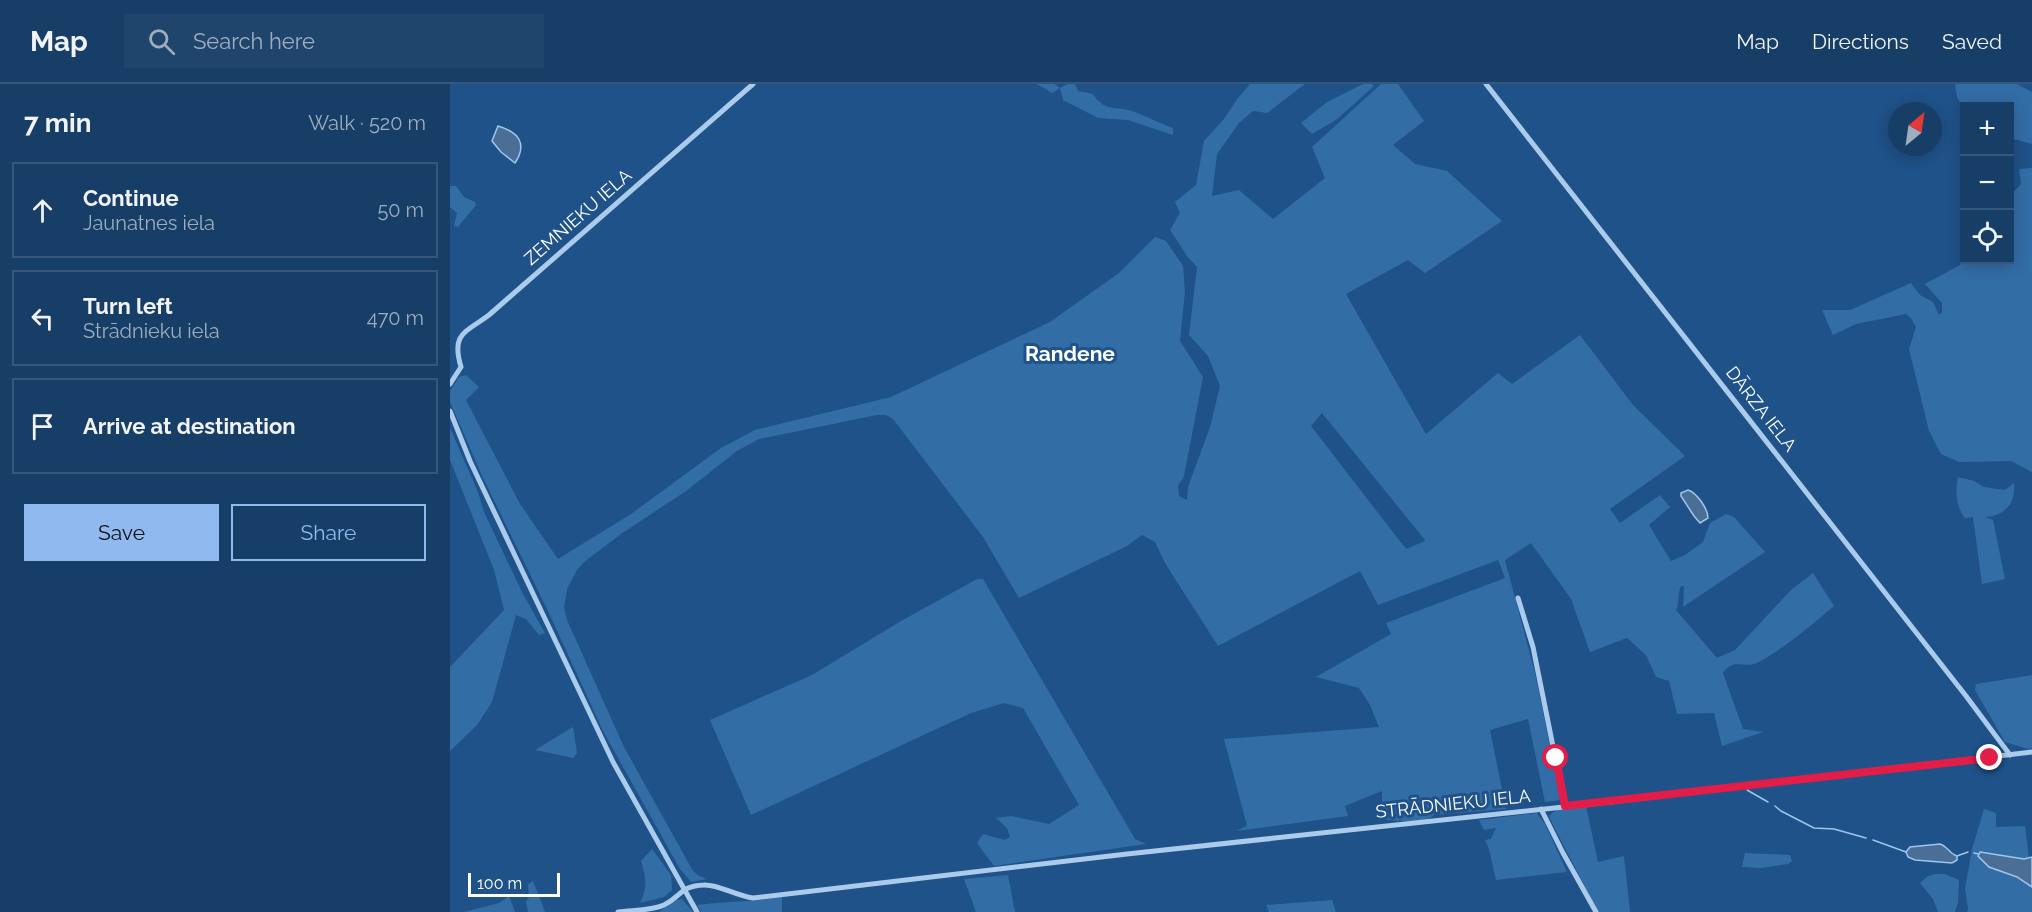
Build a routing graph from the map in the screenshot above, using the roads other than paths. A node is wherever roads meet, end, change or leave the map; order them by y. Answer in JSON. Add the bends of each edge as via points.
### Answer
{"nodes":[{"id":1,"x":753,"y":84,"type":"edge"},
{"id":2,"x":1486,"y":84,"type":"edge"},
{"id":3,"x":450,"y":384,"type":"edge"},
{"id":4,"x":450,"y":411,"type":"edge"},
{"id":5,"x":1518,"y":598,"type":"dead end"},
{"id":6,"x":2032,"y":752,"type":"edge"},
{"id":7,"x":2010,"y":754,"type":"junction"},
{"id":8,"x":1565,"y":806,"type":"junction"},
{"id":9,"x":1541,"y":809,"type":"junction"},
{"id":10,"x":685,"y":888,"type":"junction"},
{"id":11,"x":618,"y":912,"type":"edge"},
{"id":12,"x":697,"y":912,"type":"edge"},
{"id":13,"x":1596,"y":912,"type":"edge"}],
"edges":[{"from":1,"to":3,"type":"street","name":"ZEMNIEKU IELA","via":[[464,334],[457,346],[461,367]]},
{"from":2,"to":7,"type":"street","name":"DĀRZA IELA"},
{"from":4,"to":10,"type":"street","via":[[613,762]]},
{"from":5,"to":8,"type":"street","via":[[1533,647]]},
{"from":6,"to":7,"type":"street","name":"STRĀDNIEKU IELA"},
{"from":7,"to":8,"type":"street","name":"STRĀDNIEKU IELA"},
{"from":8,"to":9,"type":"street","name":"STRĀDNIEKU IELA"},
{"from":9,"to":10,"type":"street","name":"STRĀDNIEKU IELA","via":[[753,898],[714,885]]},
{"from":9,"to":13,"type":"street"},
{"from":10,"to":11,"type":"street","via":[[664,905]]},
{"from":10,"to":12,"type":"street"}]}
